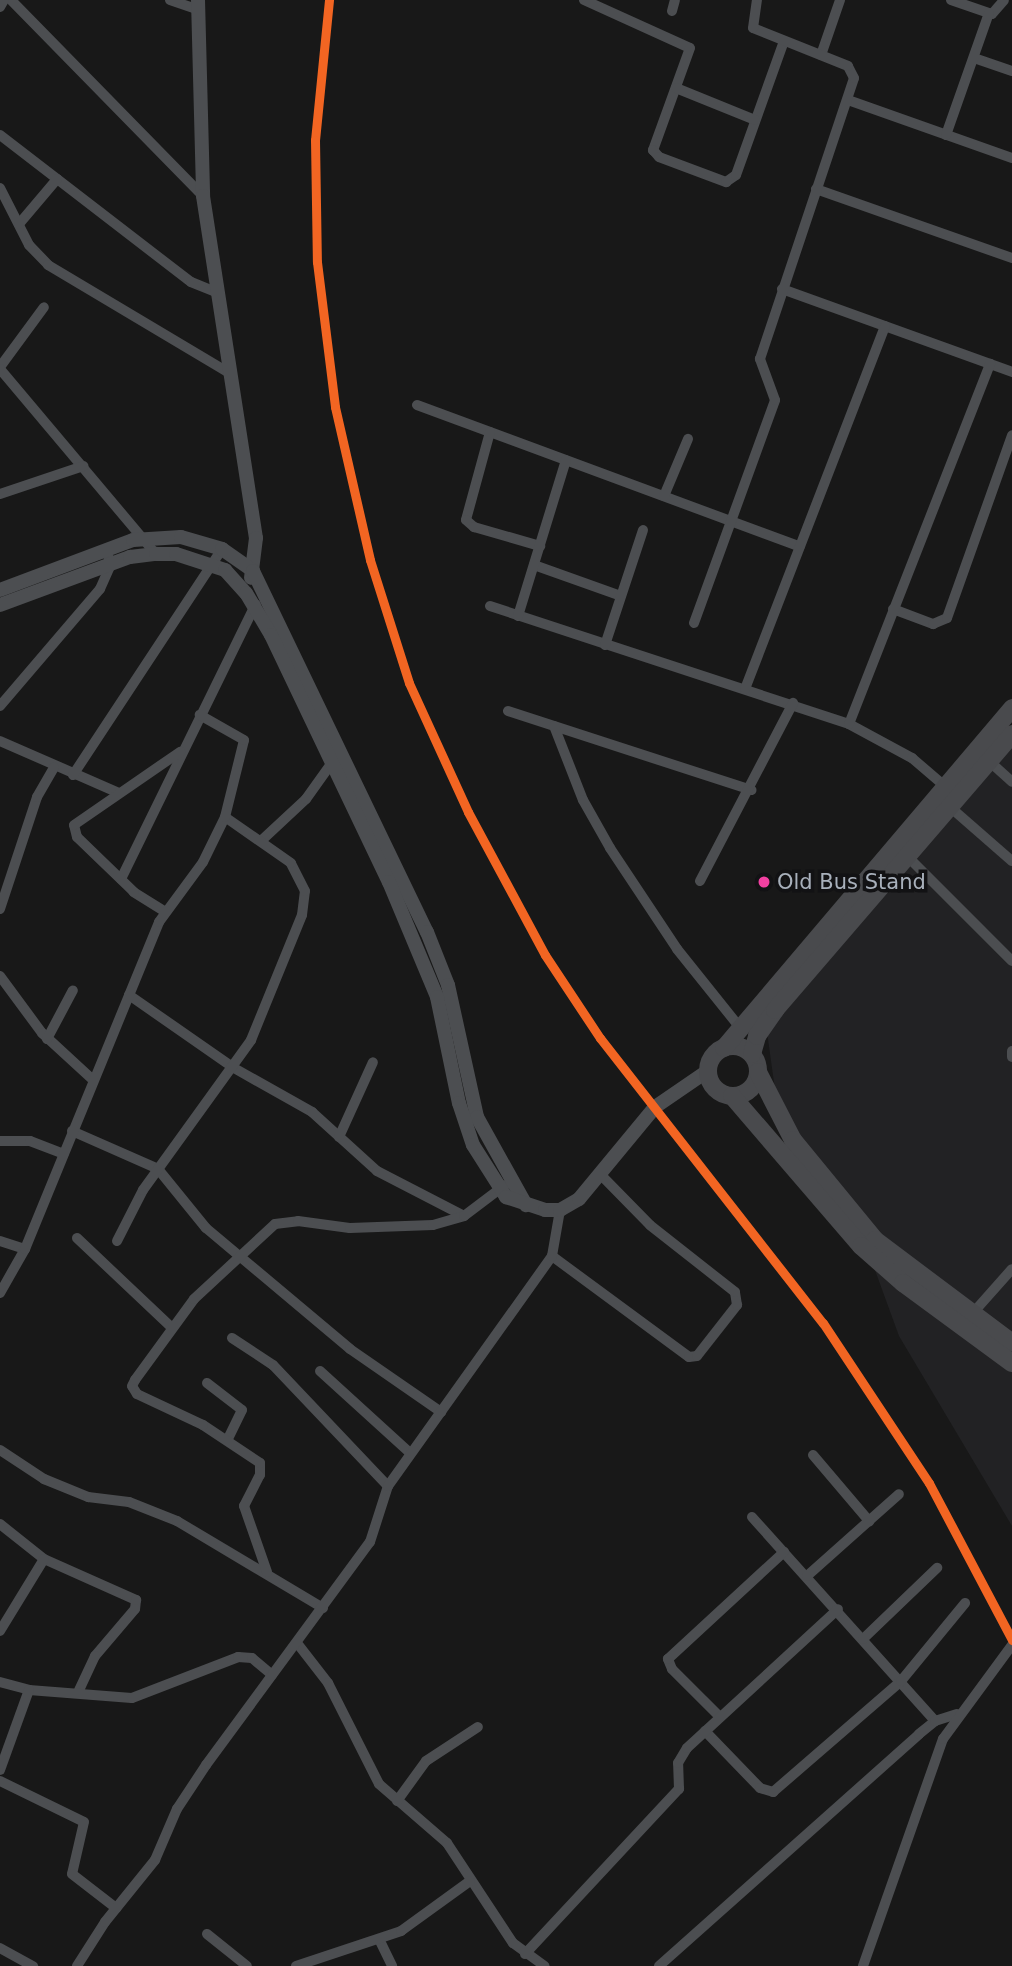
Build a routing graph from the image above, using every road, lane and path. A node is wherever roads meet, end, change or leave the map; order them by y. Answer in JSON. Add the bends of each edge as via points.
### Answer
{"nodes":[{"id":1,"x":4,"y":0,"type":"edge"},
{"id":2,"x":11,"y":0,"type":"edge"},
{"id":3,"x":170,"y":0,"type":"edge"},
{"id":4,"x":584,"y":0,"type":"edge"},
{"id":5,"x":757,"y":0,"type":"edge"},
{"id":6,"x":840,"y":0,"type":"edge"},
{"id":7,"x":951,"y":0,"type":"edge"},
{"id":8,"x":1004,"y":0,"type":"edge"},
{"id":9,"x":199,"y":5,"type":"edge"},
{"id":10,"x":0,"y":7,"type":"edge"},
{"id":11,"x":989,"y":13,"type":"junction"},
{"id":12,"x":784,"y":41,"type":"junction"},
{"id":13,"x":821,"y":55,"type":"junction"},
{"id":14,"x":974,"y":58,"type":"junction"},
{"id":15,"x":1012,"y":71,"type":"edge"},
{"id":16,"x":676,"y":88,"type":"junction"},
{"id":17,"x":848,"y":100,"type":"junction"},
{"id":18,"x":755,"y":120,"type":"junction"},
{"id":19,"x":0,"y":135,"type":"edge"},
{"id":20,"x":946,"y":135,"type":"junction"},
{"id":21,"x":1012,"y":158,"type":"edge"},
{"id":22,"x":57,"y":179,"type":"junction"},
{"id":23,"x":0,"y":188,"type":"edge"},
{"id":24,"x":816,"y":189,"type":"junction"},
{"id":25,"x":204,"y":196,"type":"junction"},
{"id":26,"x":19,"y":224,"type":"junction"},
{"id":27,"x":1012,"y":258,"type":"edge"},
{"id":28,"x":782,"y":289,"type":"junction"},
{"id":29,"x":218,"y":293,"type":"junction"},
{"id":30,"x":44,"y":307,"type":"dead end"},
{"id":31,"x":886,"y":326,"type":"junction"},
{"id":32,"x":990,"y":364,"type":"junction"},
{"id":33,"x":0,"y":368,"type":"edge"},
{"id":34,"x":1012,"y":372,"type":"edge"},
{"id":35,"x":229,"y":373,"type":"junction"},
{"id":36,"x":417,"y":405,"type":"dead end"},
{"id":37,"x":490,"y":432,"type":"junction"},
{"id":38,"x":1012,"y":435,"type":"edge"},
{"id":39,"x":688,"y":439,"type":"dead end"},
{"id":40,"x":566,"y":460,"type":"junction"},
{"id":41,"x":83,"y":466,"type":"junction"},
{"id":42,"x":0,"y":495,"type":"edge"},
{"id":43,"x":664,"y":496,"type":"junction"},
{"id":44,"x":732,"y":521,"type":"junction"},
{"id":45,"x":643,"y":530,"type":"dead end"},
{"id":46,"x":145,"y":539,"type":"junction"},
{"id":47,"x":540,"y":546,"type":"junction"},
{"id":48,"x":800,"y":547,"type":"junction"},
{"id":49,"x":222,"y":549,"type":"junction"},
{"id":50,"x":156,"y":555,"type":"junction"},
{"id":51,"x":108,"y":557,"type":"junction"},
{"id":52,"x":213,"y":565,"type":"junction"},
{"id":53,"x":534,"y":565,"type":"junction"},
{"id":54,"x":253,"y":571,"type":"junction"},
{"id":55,"x":263,"y":589,"type":"junction"},
{"id":56,"x":0,"y":590,"type":"edge"},
{"id":57,"x":246,"y":593,"type":"junction"},
{"id":58,"x":621,"y":596,"type":"junction"},
{"id":59,"x":0,"y":605,"type":"edge"},
{"id":60,"x":490,"y":606,"type":"dead end"},
{"id":61,"x":254,"y":607,"type":"junction"},
{"id":62,"x":893,"y":609,"type":"junction"},
{"id":63,"x":518,"y":615,"type":"junction"},
{"id":64,"x":694,"y":623,"type":"dead end"},
{"id":65,"x":605,"y":645,"type":"junction"},
{"id":66,"x":745,"y":689,"type":"junction"},
{"id":67,"x":793,"y":703,"type":"junction"},
{"id":68,"x":0,"y":706,"type":"edge"},
{"id":69,"x":1012,"y":708,"type":"edge"},
{"id":70,"x":508,"y":711,"type":"dead end"},
{"id":71,"x":200,"y":715,"type":"junction"},
{"id":72,"x":849,"y":724,"type":"junction"},
{"id":73,"x":554,"y":726,"type":"junction"},
{"id":74,"x":1012,"y":734,"type":"edge"},
{"id":75,"x":0,"y":741,"type":"edge"},
{"id":76,"x":182,"y":751,"type":"junction"},
{"id":77,"x":337,"y":757,"type":"junction"},
{"id":78,"x":989,"y":761,"type":"junction"},
{"id":79,"x":54,"y":767,"type":"junction"},
{"id":80,"x":73,"y":775,"type":"junction"},
{"id":81,"x":1012,"y":782,"type":"edge"},
{"id":82,"x":751,"y":790,"type":"junction"},
{"id":83,"x":120,"y":793,"type":"junction"},
{"id":84,"x":951,"y":797,"type":"junction"},
{"id":85,"x":225,"y":817,"type":"junction"},
{"id":86,"x":262,"y":840,"type":"junction"},
{"id":87,"x":908,"y":857,"type":"junction"},
{"id":88,"x":1012,"y":860,"type":"edge"},
{"id":89,"x":121,"y":879,"type":"junction"},
{"id":90,"x":700,"y":881,"type":"dead end"},
{"id":91,"x":0,"y":909,"type":"edge"},
{"id":92,"x":164,"y":911,"type":"junction"},
{"id":93,"x":1012,"y":961,"type":"edge"},
{"id":94,"x":0,"y":976,"type":"edge"},
{"id":95,"x":73,"y":990,"type":"dead end"},
{"id":96,"x":129,"y":995,"type":"junction"},
{"id":97,"x":741,"y":1029,"type":"junction"},
{"id":98,"x":47,"y":1039,"type":"junction"},
{"id":99,"x":724,"y":1048,"type":"junction"},
{"id":100,"x":1012,"y":1051,"type":"edge"},
{"id":101,"x":752,"y":1054,"type":"junction"},
{"id":102,"x":1012,"y":1057,"type":"edge"},
{"id":103,"x":373,"y":1062,"type":"dead end"},
{"id":104,"x":233,"y":1068,"type":"junction"},
{"id":105,"x":709,"y":1069,"type":"junction"},
{"id":106,"x":758,"y":1072,"type":"junction"},
{"id":107,"x":91,"y":1078,"type":"junction"},
{"id":108,"x":732,"y":1096,"type":"junction"},
{"id":109,"x":72,"y":1131,"type":"junction"},
{"id":110,"x":339,"y":1136,"type":"junction"},
{"id":111,"x":0,"y":1141,"type":"edge"},
{"id":112,"x":64,"y":1154,"type":"junction"},
{"id":113,"x":158,"y":1168,"type":"junction"},
{"id":114,"x":602,"y":1176,"type":"junction"},
{"id":115,"x":512,"y":1178,"type":"junction"},
{"id":116,"x":499,"y":1191,"type":"junction"},
{"id":117,"x":526,"y":1205,"type":"junction"},
{"id":118,"x":560,"y":1210,"type":"junction"},
{"id":119,"x":464,"y":1216,"type":"junction"},
{"id":120,"x":77,"y":1238,"type":"dead end"},
{"id":121,"x":0,"y":1241,"type":"edge"},
{"id":122,"x":117,"y":1241,"type":"dead end"},
{"id":123,"x":25,"y":1249,"type":"junction"},
{"id":124,"x":240,"y":1254,"type":"junction"},
{"id":125,"x":552,"y":1256,"type":"junction"},
{"id":126,"x":1012,"y":1269,"type":"edge"},
{"id":127,"x":0,"y":1293,"type":"edge"},
{"id":128,"x":972,"y":1314,"type":"junction"},
{"id":129,"x":171,"y":1327,"type":"junction"},
{"id":130,"x":232,"y":1338,"type":"dead end"},
{"id":131,"x":1012,"y":1343,"type":"edge"},
{"id":132,"x":1012,"y":1363,"type":"edge"},
{"id":133,"x":320,"y":1371,"type":"dead end"},
{"id":134,"x":207,"y":1383,"type":"dead end"},
{"id":135,"x":441,"y":1412,"type":"junction"},
{"id":136,"x":228,"y":1439,"type":"junction"},
{"id":137,"x":3,"y":1452,"type":"edge"},
{"id":138,"x":410,"y":1453,"type":"junction"},
{"id":139,"x":813,"y":1455,"type":"dead end"},
{"id":140,"x":0,"y":1465,"type":"edge"},
{"id":141,"x":388,"y":1486,"type":"junction"},
{"id":142,"x":899,"y":1494,"type":"dead end"},
{"id":143,"x":752,"y":1517,"type":"dead end"},
{"id":144,"x":869,"y":1521,"type":"junction"},
{"id":145,"x":0,"y":1524,"type":"edge"},
{"id":146,"x":783,"y":1552,"type":"junction"},
{"id":147,"x":44,"y":1559,"type":"junction"},
{"id":148,"x":937,"y":1568,"type":"dead end"},
{"id":149,"x":267,"y":1572,"type":"junction"},
{"id":150,"x":807,"y":1576,"type":"junction"},
{"id":151,"x":965,"y":1603,"type":"dead end"},
{"id":152,"x":323,"y":1608,"type":"junction"},
{"id":153,"x":838,"y":1609,"type":"junction"},
{"id":154,"x":0,"y":1631,"type":"edge"},
{"id":155,"x":863,"y":1639,"type":"junction"},
{"id":156,"x":297,"y":1643,"type":"junction"},
{"id":157,"x":1012,"y":1645,"type":"edge"},
{"id":158,"x":272,"y":1675,"type":"junction"},
{"id":159,"x":901,"y":1681,"type":"junction"},
{"id":160,"x":0,"y":1682,"type":"edge"},
{"id":161,"x":29,"y":1690,"type":"junction"},
{"id":162,"x":79,"y":1691,"type":"junction"},
{"id":163,"x":957,"y":1714,"type":"junction"},
{"id":164,"x":720,"y":1717,"type":"junction"},
{"id":165,"x":935,"y":1721,"type":"junction"},
{"id":166,"x":478,"y":1727,"type":"dead end"},
{"id":167,"x":705,"y":1731,"type":"junction"},
{"id":168,"x":0,"y":1770,"type":"edge"},
{"id":169,"x":0,"y":1781,"type":"edge"},
{"id":170,"x":397,"y":1801,"type":"junction"},
{"id":171,"x":470,"y":1881,"type":"junction"},
{"id":172,"x":116,"y":1908,"type":"junction"},
{"id":173,"x":207,"y":1934,"type":"dead end"},
{"id":174,"x":379,"y":1939,"type":"junction"},
{"id":175,"x":0,"y":1948,"type":"edge"},
{"id":176,"x":525,"y":1954,"type":"junction"},
{"id":177,"x":33,"y":1966,"type":"edge"},
{"id":178,"x":77,"y":1966,"type":"edge"},
{"id":179,"x":247,"y":1966,"type":"edge"},
{"id":180,"x":296,"y":1966,"type":"edge"},
{"id":181,"x":393,"y":1966,"type":"edge"},
{"id":182,"x":545,"y":1966,"type":"edge"},
{"id":183,"x":659,"y":1966,"type":"edge"},
{"id":184,"x":863,"y":1966,"type":"edge"}],
"edges":[{"from":1,"to":10,"type":"street"},
{"from":2,"to":25,"type":"street"},
{"from":3,"to":9,"type":"street"},
{"from":4,"to":16,"type":"street","via":[[687,45],[690,53]]},
{"from":5,"to":12,"type":"street","via":[[753,28]]},
{"from":6,"to":13,"type":"street"},
{"from":7,"to":11,"type":"street"},
{"from":8,"to":11,"type":"street","via":[[995,13]]},
{"from":9,"to":25,"type":"street"},
{"from":11,"to":14,"type":"street"},
{"from":12,"to":13,"type":"street"},
{"from":12,"to":18,"type":"street"},
{"from":13,"to":17,"type":"street","via":[[855,72]]},
{"from":14,"to":15,"type":"street"},
{"from":14,"to":20,"type":"street"},
{"from":16,"to":18,"type":"street"},
{"from":16,"to":18,"type":"street","via":[[654,144],[659,157],[730,182]]},
{"from":17,"to":20,"type":"street"},
{"from":17,"to":24,"type":"street"},
{"from":19,"to":22,"type":"street"},
{"from":20,"to":21,"type":"street"},
{"from":22,"to":26,"type":"street"},
{"from":22,"to":29,"type":"street","via":[[191,282]]},
{"from":23,"to":26,"type":"street"},
{"from":24,"to":27,"type":"street"},
{"from":24,"to":28,"type":"street"},
{"from":25,"to":29,"type":"street"},
{"from":26,"to":35,"type":"street","via":[[38,256],[67,278]]},
{"from":28,"to":31,"type":"street"},
{"from":28,"to":44,"type":"street","via":[[760,359],[775,400]]},
{"from":29,"to":35,"type":"street"},
{"from":30,"to":33,"type":"street"},
{"from":31,"to":32,"type":"street"},
{"from":31,"to":48,"type":"street"},
{"from":32,"to":34,"type":"street"},
{"from":32,"to":62,"type":"street"},
{"from":33,"to":41,"type":"street"},
{"from":35,"to":54,"type":"street","via":[[256,538]]},
{"from":36,"to":37,"type":"street"},
{"from":37,"to":40,"type":"street"},
{"from":37,"to":47,"type":"street","via":[[466,520],[474,527]]},
{"from":38,"to":62,"type":"street","via":[[947,618],[933,624]]},
{"from":39,"to":43,"type":"street"},
{"from":40,"to":43,"type":"street"},
{"from":40,"to":47,"type":"street"},
{"from":41,"to":42,"type":"street"},
{"from":41,"to":46,"type":"street"},
{"from":43,"to":44,"type":"street"},
{"from":44,"to":48,"type":"street"},
{"from":44,"to":64,"type":"street"},
{"from":45,"to":58,"type":"street"},
{"from":46,"to":49,"type":"street","via":[[181,537]]},
{"from":46,"to":50,"type":"street"},
{"from":46,"to":51,"type":"street"},
{"from":47,"to":53,"type":"street"},
{"from":48,"to":66,"type":"street"},
{"from":49,"to":52,"type":"street"},
{"from":49,"to":54,"type":"street"},
{"from":50,"to":51,"type":"street"},
{"from":50,"to":52,"type":"street","via":[[176,554]]},
{"from":51,"to":56,"type":"street"},
{"from":51,"to":59,"type":"street"},
{"from":51,"to":68,"type":"street","via":[[100,589]]},
{"from":52,"to":57,"type":"street","via":[[225,570]]},
{"from":52,"to":80,"type":"street"},
{"from":53,"to":58,"type":"street"},
{"from":53,"to":63,"type":"street"},
{"from":54,"to":55,"type":"street"},
{"from":54,"to":57,"type":"street"},
{"from":55,"to":61,"type":"street"},
{"from":55,"to":77,"type":"street"},
{"from":57,"to":61,"type":"street"},
{"from":58,"to":65,"type":"street"},
{"from":60,"to":63,"type":"street"},
{"from":61,"to":71,"type":"street"},
{"from":61,"to":77,"type":"street"},
{"from":62,"to":72,"type":"street"},
{"from":63,"to":65,"type":"street"},
{"from":65,"to":66,"type":"street"},
{"from":66,"to":67,"type":"street"},
{"from":67,"to":72,"type":"street"},
{"from":67,"to":82,"type":"street"},
{"from":69,"to":84,"type":"main road"},
{"from":70,"to":73,"type":"street"},
{"from":71,"to":76,"type":"street"},
{"from":71,"to":85,"type":"street","via":[[244,740]]},
{"from":72,"to":84,"type":"street","via":[[912,758]]},
{"from":73,"to":82,"type":"street"},
{"from":73,"to":97,"type":"street","via":[[583,800],[610,848],[677,949]]},
{"from":74,"to":78,"type":"main road"},
{"from":75,"to":79,"type":"street"},
{"from":76,"to":83,"type":"street"},
{"from":76,"to":89,"type":"street"},
{"from":77,"to":86,"type":"street","via":[[306,799]]},
{"from":77,"to":115,"type":"street","via":[[427,932],[448,985],[477,1117],[485,1139]]},
{"from":77,"to":116,"type":"street","via":[[437,997],[463,1118]]},
{"from":78,"to":81,"type":"street"},
{"from":78,"to":84,"type":"main road"},
{"from":79,"to":80,"type":"street"},
{"from":79,"to":91,"type":"street","via":[[37,797]]},
{"from":80,"to":83,"type":"street"},
{"from":82,"to":90,"type":"street"},
{"from":83,"to":89,"type":"street","via":[[74,825],[77,837]]},
{"from":84,"to":87,"type":"main road"},
{"from":84,"to":88,"type":"street"},
{"from":84,"to":97,"type":"main road"},
{"from":85,"to":86,"type":"street"},
{"from":85,"to":92,"type":"street","via":[[203,862]]},
{"from":86,"to":104,"type":"street","via":[[291,863],[305,891],[302,915],[269,1005]]},
{"from":87,"to":93,"type":"street"},
{"from":87,"to":101,"type":"main road","via":[[775,1010],[757,1036]]},
{"from":89,"to":92,"type":"street"},
{"from":92,"to":96,"type":"street"},
{"from":94,"to":98,"type":"street"},
{"from":95,"to":98,"type":"street"},
{"from":96,"to":104,"type":"street"},
{"from":96,"to":107,"type":"street"},
{"from":97,"to":99,"type":"main road"},
{"from":98,"to":107,"type":"street"},
{"from":99,"to":101,"type":"main road","via":[[735,1046]]},
{"from":99,"to":105,"type":"main road","via":[[711,1060]]},
{"from":100,"to":102,"type":"street"},
{"from":101,"to":106,"type":"main road"},
{"from":103,"to":110,"type":"street"},
{"from":104,"to":110,"type":"street","via":[[304,1106]]},
{"from":104,"to":113,"type":"street"},
{"from":105,"to":108,"type":"main road","via":[[715,1087]]},
{"from":105,"to":114,"type":"street","via":[[655,1107]]},
{"from":106,"to":108,"type":"main road","via":[[750,1089]]},
{"from":106,"to":128,"type":"main road","via":[[793,1140],[875,1240]]},
{"from":107,"to":109,"type":"street"},
{"from":108,"to":132,"type":"main road","via":[[861,1246],[903,1283]]},
{"from":109,"to":112,"type":"street"},
{"from":109,"to":113,"type":"street"},
{"from":110,"to":119,"type":"street","via":[[377,1171]]},
{"from":111,"to":112,"type":"street","via":[[30,1141]]},
{"from":112,"to":123,"type":"street"},
{"from":113,"to":122,"type":"street"},
{"from":113,"to":124,"type":"street","via":[[205,1228]]},
{"from":114,"to":118,"type":"street"},
{"from":114,"to":125,"type":"street","via":[[650,1225],[735,1292],[737,1305],[697,1356],[689,1357]]},
{"from":115,"to":116,"type":"street"},
{"from":115,"to":117,"type":"street"},
{"from":116,"to":117,"type":"street"},
{"from":116,"to":119,"type":"street"},
{"from":117,"to":118,"type":"street"},
{"from":118,"to":125,"type":"street"},
{"from":119,"to":124,"type":"street","via":[[433,1225],[350,1228],[288,1221],[275,1224]]},
{"from":120,"to":129,"type":"street"},
{"from":121,"to":123,"type":"street"},
{"from":123,"to":127,"type":"street"},
{"from":124,"to":129,"type":"street"},
{"from":124,"to":135,"type":"street","via":[[350,1349]]},
{"from":125,"to":135,"type":"street"},
{"from":126,"to":128,"type":"street"},
{"from":128,"to":131,"type":"main road"},
{"from":129,"to":136,"type":"street","via":[[135,1380],[134,1391]]},
{"from":130,"to":141,"type":"street","via":[[273,1365]]},
{"from":133,"to":138,"type":"street"},
{"from":134,"to":136,"type":"street","via":[[242,1410]]},
{"from":135,"to":138,"type":"street"},
{"from":136,"to":149,"type":"street","via":[[261,1466],[244,1506]]},
{"from":137,"to":140,"type":"street"},
{"from":137,"to":149,"type":"street","via":[[44,1479],[88,1497],[129,1502],[177,1521]]},
{"from":138,"to":141,"type":"street"},
{"from":139,"to":144,"type":"street"},
{"from":141,"to":152,"type":"street","via":[[370,1542]]},
{"from":142,"to":144,"type":"street"},
{"from":143,"to":146,"type":"street"},
{"from":144,"to":150,"type":"street"},
{"from":145,"to":147,"type":"street"},
{"from":146,"to":150,"type":"street"},
{"from":146,"to":164,"type":"street","via":[[668,1659],[671,1669]]},
{"from":147,"to":154,"type":"street"},
{"from":147,"to":162,"type":"street","via":[[136,1600],[135,1609],[95,1656]]},
{"from":148,"to":155,"type":"street"},
{"from":149,"to":152,"type":"street"},
{"from":150,"to":153,"type":"street"},
{"from":151,"to":159,"type":"street"},
{"from":152,"to":156,"type":"street"},
{"from":153,"to":155,"type":"street"},
{"from":153,"to":164,"type":"street"},
{"from":155,"to":159,"type":"street"},
{"from":156,"to":158,"type":"street"},
{"from":156,"to":170,"type":"street","via":[[328,1683],[368,1768]]},
{"from":157,"to":163,"type":"street"},
{"from":158,"to":162,"type":"street","via":[[246,1657],[209,1667],[145,1696],[118,1698]]},
{"from":158,"to":172,"type":"street","via":[[177,1809],[155,1860]]},
{"from":159,"to":165,"type":"street"},
{"from":159,"to":167,"type":"street","via":[[773,1792],[760,1788]]},
{"from":160,"to":161,"type":"street"},
{"from":161,"to":162,"type":"street"},
{"from":161,"to":168,"type":"street"},
{"from":163,"to":165,"type":"street"},
{"from":163,"to":184,"type":"street","via":[[933,1762]]},
{"from":164,"to":167,"type":"street"},
{"from":165,"to":183,"type":"street"},
{"from":166,"to":170,"type":"street","via":[[426,1761]]},
{"from":167,"to":176,"type":"street","via":[[681,1755],[680,1788]]},
{"from":169,"to":172,"type":"street","via":[[84,1822],[72,1874]]},
{"from":170,"to":171,"type":"street","via":[[447,1843]]},
{"from":171,"to":174,"type":"street","via":[[419,1922]]},
{"from":171,"to":176,"type":"street"},
{"from":172,"to":178,"type":"street"},
{"from":173,"to":179,"type":"street"},
{"from":174,"to":180,"type":"street"},
{"from":174,"to":181,"type":"street"},
{"from":175,"to":177,"type":"street"},
{"from":176,"to":182,"type":"street"}]}
